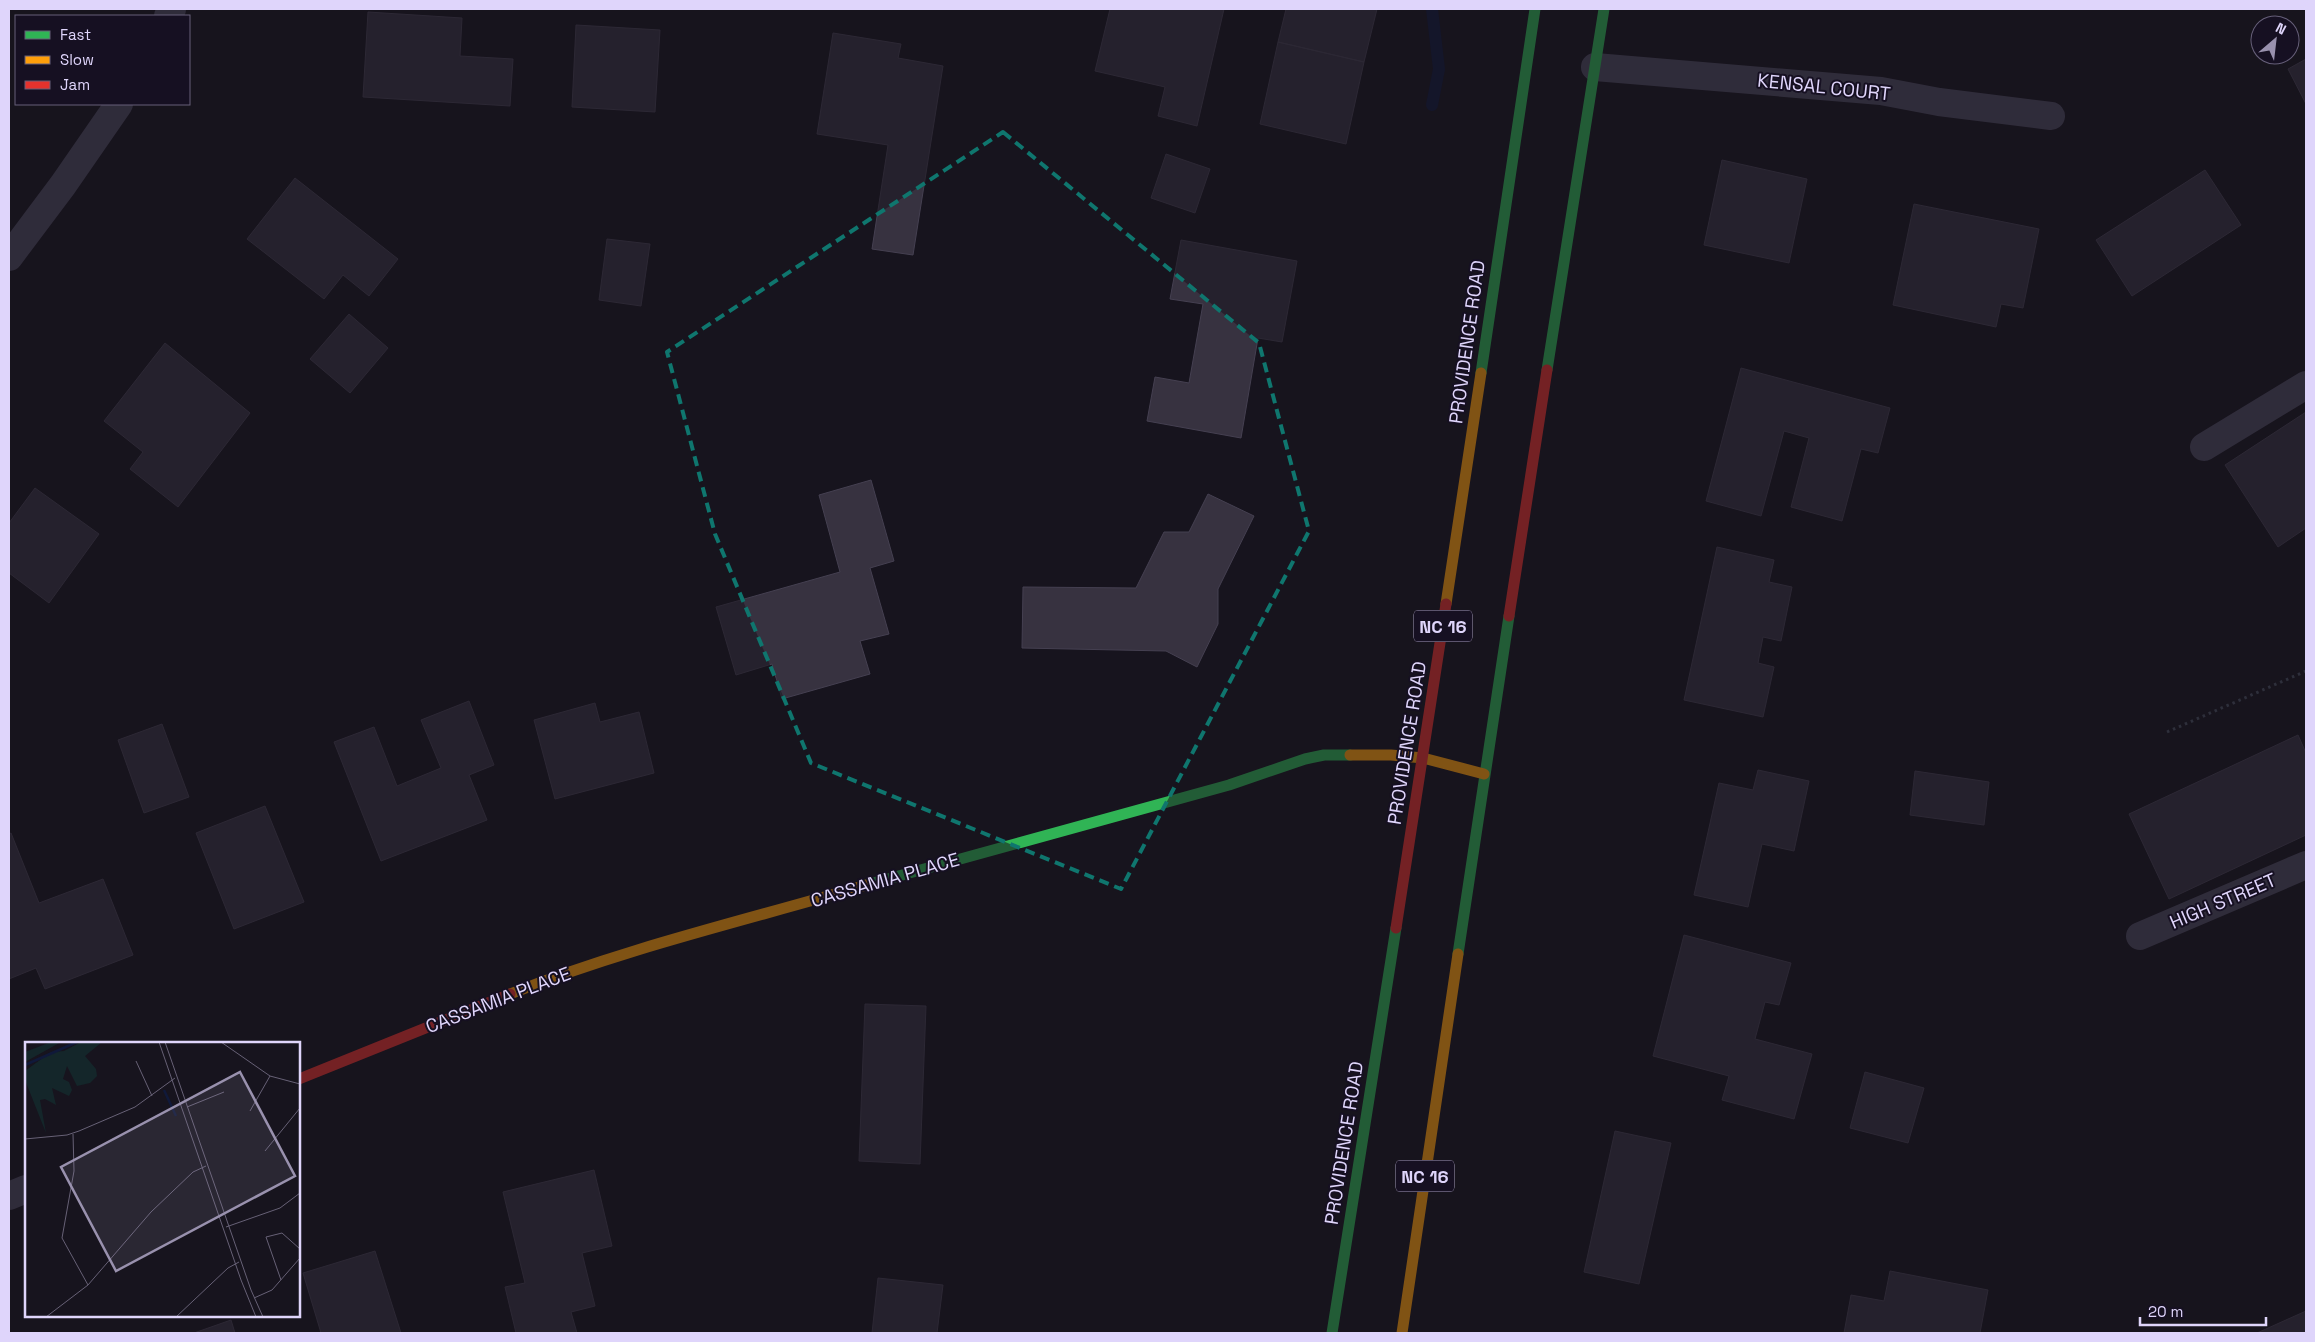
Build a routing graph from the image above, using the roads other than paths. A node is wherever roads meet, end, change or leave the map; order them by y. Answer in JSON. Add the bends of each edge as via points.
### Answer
{"nodes":[{"id":1,"x":1535,"y":9,"type":"edge"},
{"id":2,"x":1604,"y":9,"type":"edge"},
{"id":3,"x":1595,"y":67,"type":"junction"},
{"id":4,"x":118,"y":105,"type":"edge"},
{"id":5,"x":2051,"y":116,"type":"dead end"},
{"id":6,"x":9,"y":257,"type":"edge"},
{"id":7,"x":2306,"y":385,"type":"edge"},
{"id":8,"x":2204,"y":447,"type":"dead end"},
{"id":9,"x":1423,"y":758,"type":"junction"},
{"id":10,"x":1484,"y":774,"type":"junction"},
{"id":11,"x":2306,"y":865,"type":"edge"},
{"id":12,"x":2140,"y":936,"type":"dead end"},
{"id":13,"x":300,"y":1079,"type":"edge"},
{"id":14,"x":25,"y":1189,"type":"edge"},
{"id":15,"x":9,"y":1196,"type":"edge"},
{"id":16,"x":1332,"y":1333,"type":"edge"},
{"id":17,"x":1402,"y":1333,"type":"edge"}],
"edges":[{"from":1,"to":9,"type":"main road","name":"PROVIDENCE ROAD","number":"NC 16"},
{"from":2,"to":3,"type":"main road","number":"NC 16"},
{"from":3,"to":5,"type":"street","name":"KENSAL COURT","via":[[1881,91]]},
{"from":3,"to":10,"type":"main road","number":"NC 16"},
{"from":4,"to":6,"type":"street"},
{"from":7,"to":8,"type":"street"},
{"from":9,"to":10,"type":"main road","name":"CASSAMIA PLACE"},
{"from":9,"to":13,"type":"main road","name":"CASSAMIA PLACE","via":[[1391,754],[1324,754],[1229,785],[670,939],[556,976]]},
{"from":9,"to":16,"type":"main road","name":"PROVIDENCE ROAD","number":"NC 16"},
{"from":10,"to":17,"type":"main road","number":"NC 16"},
{"from":11,"to":12,"type":"street","name":"HIGH STREET"},
{"from":14,"to":15,"type":"street"}]}
